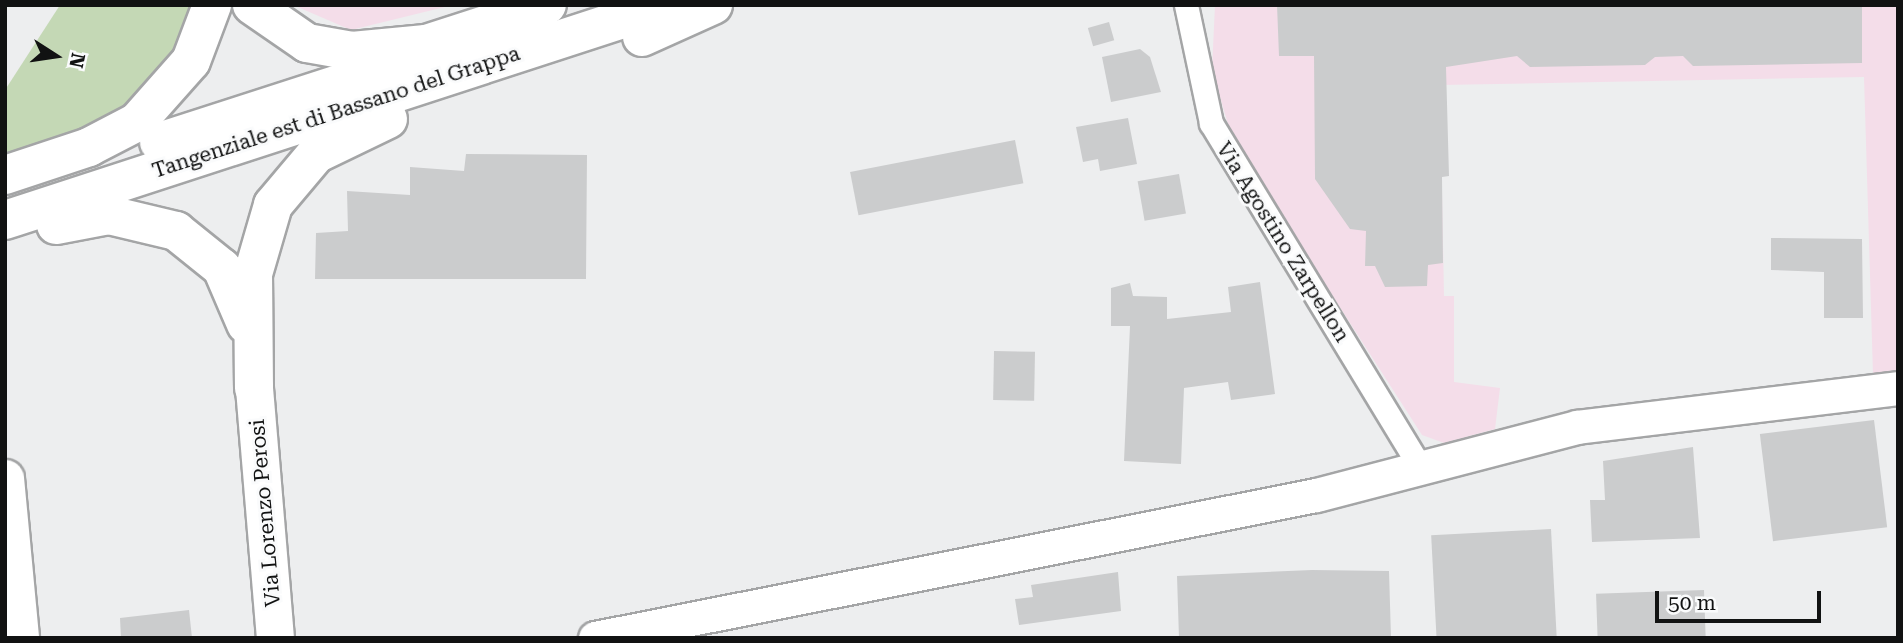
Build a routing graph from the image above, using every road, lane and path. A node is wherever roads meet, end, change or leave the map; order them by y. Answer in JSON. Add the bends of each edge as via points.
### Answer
{"nodes":[{"id":1,"x":212,"y":5,"type":"edge"},
{"id":2,"x":252,"y":5,"type":"edge"},
{"id":3,"x":547,"y":5,"type":"edge"},
{"id":4,"x":583,"y":5,"type":"edge"},
{"id":5,"x":666,"y":5,"type":"edge"},
{"id":6,"x":713,"y":5,"type":"edge"},
{"id":7,"x":1186,"y":5,"type":"edge"},
{"id":8,"x":5,"y":175,"type":"edge"},
{"id":9,"x":5,"y":193,"type":"edge"},
{"id":10,"x":5,"y":220,"type":"edge"},
{"id":11,"x":5,"y":241,"type":"edge"},
{"id":12,"x":254,"y":388,"type":"junction"},
{"id":13,"x":1898,"y":388,"type":"edge"},
{"id":14,"x":1418,"y":464,"type":"junction"},
{"id":15,"x":5,"y":478,"type":"edge"},
{"id":16,"x":20,"y":638,"type":"edge"},
{"id":17,"x":275,"y":638,"type":"edge"},
{"id":18,"x":595,"y":638,"type":"edge"}],
"edges":[{"from":1,"to":8,"type":"highway","via":[[191,61],[136,122],[89,147]]},
{"from":2,"to":3,"type":"highway","via":[[307,43],[352,51],[426,44]]},
{"from":4,"to":9,"type":"highway","name":"Tangenziale est di Bassano del Grappa"},
{"from":5,"to":10,"type":"highway","name":"Tangenziale est di Bassano del Grappa"},
{"from":6,"to":12,"type":"highway","via":[[675,26],[359,128],[316,154],[272,205],[262,236],[253,274]]},
{"from":7,"to":14,"type":"street","name":"Via Agostino Zarpellon","via":[[1210,123]]},
{"from":11,"to":12,"type":"highway","via":[[90,215],[127,216],[176,231],[208,254],[232,284],[246,324]]},
{"from":12,"to":17,"type":"main road","name":"Via Lorenzo Perosi"},
{"from":13,"to":14,"type":"street","via":[[1625,419]]},
{"from":14,"to":18,"type":"street","via":[[1316,495]]},
{"from":15,"to":16,"type":"main road"}]}
